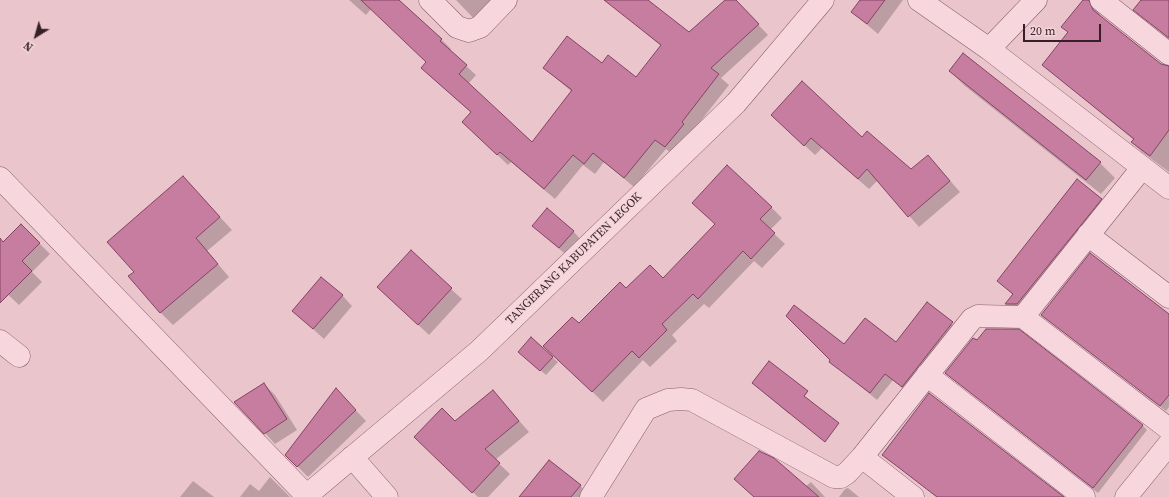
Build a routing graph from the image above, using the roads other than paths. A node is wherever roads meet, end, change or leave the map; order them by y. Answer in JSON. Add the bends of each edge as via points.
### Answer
{"nodes":[{"id":1,"x":430,"y":0,"type":"edge"},
{"id":2,"x":506,"y":0,"type":"edge"},
{"id":3,"x":823,"y":0,"type":"edge"},
{"id":4,"x":918,"y":0,"type":"edge"},
{"id":5,"x":1036,"y":0,"type":"edge"},
{"id":6,"x":1101,"y":0,"type":"edge"},
{"id":7,"x":989,"y":49,"type":"junction"},
{"id":8,"x":1169,"y":54,"type":"edge"},
{"id":9,"x":1142,"y":168,"type":"junction"},
{"id":10,"x":0,"y":178,"type":"edge"},
{"id":11,"x":1169,"y":188,"type":"edge"},
{"id":12,"x":1088,"y":235,"type":"junction"},
{"id":13,"x":1169,"y":297,"type":"edge"},
{"id":14,"x":1023,"y":317,"type":"junction"},
{"id":15,"x":0,"y":340,"type":"edge"},
{"id":16,"x":19,"y":356,"type":"dead end"},
{"id":17,"x":927,"y":375,"type":"junction"},
{"id":18,"x":1169,"y":430,"type":"edge"},
{"id":19,"x":1169,"y":444,"type":"edge"},
{"id":20,"x":352,"y":457,"type":"junction"},
{"id":21,"x":862,"y":457,"type":"junction"},
{"id":22,"x":305,"y":496,"type":"edge"},
{"id":23,"x":387,"y":497,"type":"edge"},
{"id":24,"x":591,"y":497,"type":"edge"},
{"id":25,"x":913,"y":497,"type":"edge"},
{"id":26,"x":1084,"y":497,"type":"edge"},
{"id":27,"x":1126,"y":497,"type":"edge"}],
"edges":[{"from":1,"to":2,"type":"street","via":[[457,27],[469,31],[480,27]]},
{"from":3,"to":20,"type":"street","name":"TANGERANG KABUPATEN LEGOK","via":[[736,103],[479,351]]},
{"from":4,"to":7,"type":"street"},
{"from":5,"to":7,"type":"street"},
{"from":6,"to":8,"type":"street"},
{"from":7,"to":9,"type":"street"},
{"from":9,"to":11,"type":"street"},
{"from":9,"to":12,"type":"street"},
{"from":10,"to":22,"type":"street"},
{"from":12,"to":13,"type":"street"},
{"from":12,"to":14,"type":"street"},
{"from":14,"to":17,"type":"street","via":[[975,318]]},
{"from":14,"to":18,"type":"street"},
{"from":15,"to":16,"type":"street"},
{"from":17,"to":21,"type":"street"},
{"from":17,"to":26,"type":"street"},
{"from":19,"to":27,"type":"street"},
{"from":20,"to":22,"type":"street","name":"TANGERANG KABUPATEN LEGOK"},
{"from":20,"to":23,"type":"street"},
{"from":21,"to":24,"type":"street","via":[[847,473],[841,477],[834,477],[692,400],[668,400],[646,409]]},
{"from":21,"to":25,"type":"street"}]}
